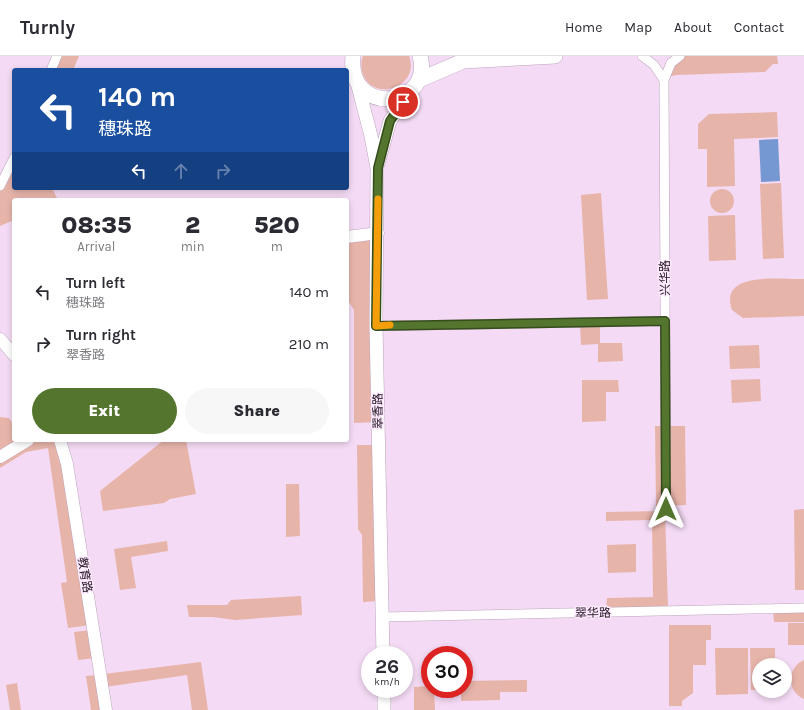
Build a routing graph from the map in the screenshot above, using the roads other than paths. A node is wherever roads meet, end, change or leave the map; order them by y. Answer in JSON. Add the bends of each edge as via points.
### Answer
{"nodes":[{"id":1,"x":57,"y":56,"type":"edge"},
{"id":2,"x":420,"y":56,"type":"edge"},
{"id":3,"x":555,"y":56,"type":"edge"},
{"id":4,"x":642,"y":56,"type":"edge"},
{"id":5,"x":680,"y":56,"type":"edge"},
{"id":6,"x":350,"y":59,"type":"edge"},
{"id":7,"x":52,"y":68,"type":"edge"},
{"id":8,"x":664,"y":80,"type":"junction"},
{"id":9,"x":357,"y":82,"type":"junction"},
{"id":10,"x":414,"y":86,"type":"junction"},
{"id":11,"x":12,"y":162,"type":"edge"},
{"id":12,"x":378,"y":168,"type":"junction"},
{"id":13,"x":0,"y":186,"type":"edge"},
{"id":14,"x":378,"y":233,"type":"junction"},
{"id":15,"x":349,"y":237,"type":"edge"},
{"id":16,"x":665,"y":321,"type":"junction"},
{"id":17,"x":376,"y":326,"type":"junction"},
{"id":18,"x":0,"y":339,"type":"edge"},
{"id":19,"x":12,"y":353,"type":"edge"},
{"id":20,"x":25,"y":442,"type":"edge"},
{"id":21,"x":61,"y":442,"type":"edge"},
{"id":22,"x":0,"y":458,"type":"edge"},
{"id":23,"x":666,"y":509,"type":"dead end"},
{"id":24,"x":804,"y":608,"type":"edge"},
{"id":25,"x":383,"y":617,"type":"junction"},
{"id":26,"x":384,"y":646,"type":"edge"},
{"id":27,"x":384,"y":698,"type":"edge"},
{"id":28,"x":106,"y":710,"type":"edge"},
{"id":29,"x":384,"y":710,"type":"edge"}],
"edges":[{"from":1,"to":7,"type":"street"},
{"from":2,"to":10,"type":"main road","via":[[422,70]]},
{"from":3,"to":10,"type":"main road","via":[[463,61]]},
{"from":4,"to":8,"type":"street","via":[[654,65]]},
{"from":5,"to":8,"type":"street","via":[[671,63]]},
{"from":6,"to":9,"type":"main road"},
{"from":8,"to":16,"type":"street","name":"兴华路"},
{"from":9,"to":10,"type":"main road","via":[[364,91],[381,98],[398,98]]},
{"from":9,"to":12,"type":"main road"},
{"from":10,"to":12,"type":"main road","via":[[390,121]]},
{"from":11,"to":13,"type":"street"},
{"from":12,"to":14,"type":"main road","name":"翠香路"},
{"from":14,"to":15,"type":"street"},
{"from":14,"to":17,"type":"main road","name":"翠香路"},
{"from":16,"to":17,"type":"street"},
{"from":16,"to":23,"type":"street","name":"兴华路"},
{"from":17,"to":25,"type":"main road","name":"翠香路"},
{"from":18,"to":19,"type":"street"},
{"from":20,"to":22,"type":"street"},
{"from":21,"to":28,"type":"street","name":"教育路","via":[[67,464]]},
{"from":24,"to":25,"type":"street","name":"翠华路"},
{"from":25,"to":26,"type":"main road","name":"翠香路"},
{"from":27,"to":29,"type":"main road"}]}
